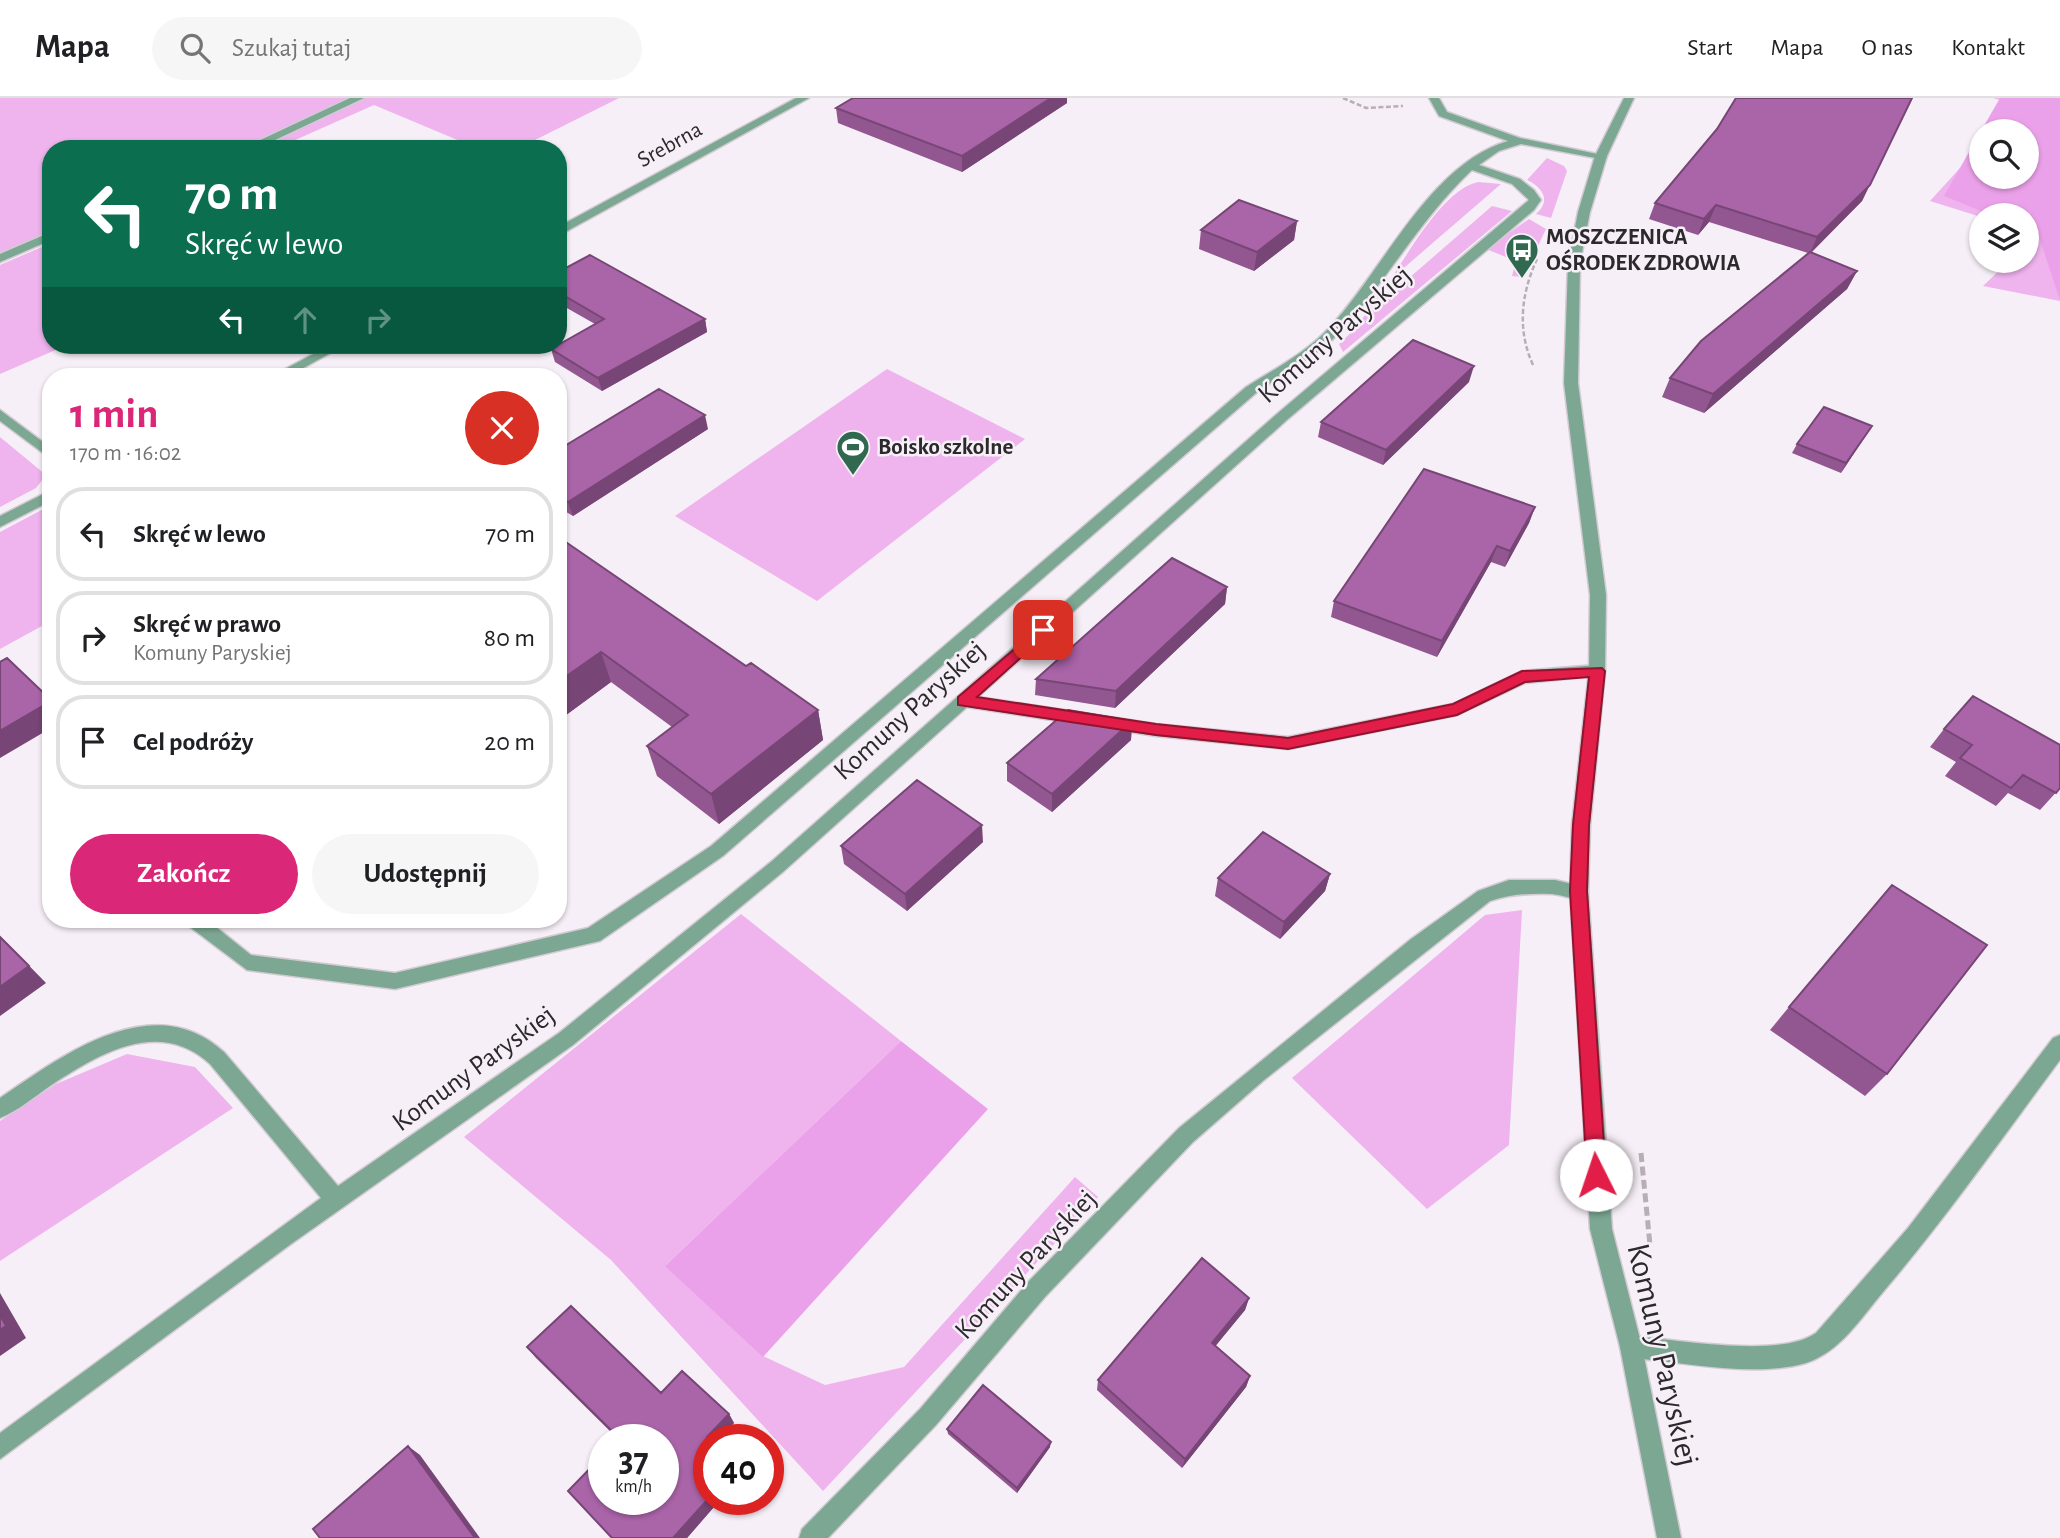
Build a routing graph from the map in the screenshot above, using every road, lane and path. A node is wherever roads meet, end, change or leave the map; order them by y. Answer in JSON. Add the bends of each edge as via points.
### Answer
{"nodes":[{"id":1,"x":359,"y":98,"type":"edge"},
{"id":2,"x":804,"y":98,"type":"edge"},
{"id":3,"x":1343,"y":98,"type":"edge"},
{"id":4,"x":1629,"y":98,"type":"edge"},
{"id":5,"x":1436,"y":102,"type":"edge"},
{"id":6,"x":266,"y":140,"type":"edge"},
{"id":7,"x":1521,"y":141,"type":"junction"},
{"id":8,"x":1601,"y":156,"type":"junction"},
{"id":9,"x":1471,"y":166,"type":"junction"},
{"id":10,"x":567,"y":227,"type":"edge"},
{"id":11,"x":42,"y":240,"type":"edge"},
{"id":12,"x":0,"y":258,"type":"edge"},
{"id":13,"x":322,"y":354,"type":"edge"},
{"id":14,"x":294,"y":368,"type":"edge"},
{"id":15,"x":0,"y":414,"type":"edge"},
{"id":16,"x":42,"y":448,"type":"edge"},
{"id":17,"x":42,"y":500,"type":"edge"},
{"id":18,"x":0,"y":522,"type":"edge"},
{"id":19,"x":1597,"y":671,"type":"junction"},
{"id":20,"x":964,"y":701,"type":"junction"},
{"id":21,"x":1579,"y":891,"type":"junction"},
{"id":22,"x":204,"y":928,"type":"edge"},
{"id":23,"x":2060,"y":1044,"type":"edge"},
{"id":24,"x":0,"y":1109,"type":"edge"},
{"id":25,"x":1640,"y":1144,"type":"dead end"},
{"id":26,"x":337,"y":1201,"type":"junction"},
{"id":27,"x":1651,"y":1253,"type":"dead end"},
{"id":28,"x":1631,"y":1347,"type":"junction"},
{"id":29,"x":0,"y":1447,"type":"edge"},
{"id":30,"x":811,"y":1538,"type":"edge"},
{"id":31,"x":1669,"y":1538,"type":"edge"}],
"edges":[{"from":1,"to":6,"type":"street"},
{"from":2,"to":10,"type":"street","name":"Srebrna"},
{"from":3,"to":5,"type":"path","via":[[1366,108]]},
{"from":4,"to":8,"type":"street","name":"Komuny Paryskiej"},
{"from":5,"to":7,"type":"street","via":[[1443,114]]},
{"from":7,"to":8,"type":"street"},
{"from":7,"to":9,"type":"street","via":[[1499,145]]},
{"from":8,"to":19,"type":"street","name":"Komuny Paryskiej","via":[[1574,262],[1570,317],[1571,383],[1598,596]]},
{"from":9,"to":20,"type":"street","name":"Komuny Paryskiej","via":[[1513,181],[1535,200],[1283,416]]},
{"from":9,"to":22,"type":"street","via":[[1420,216],[1371,287],[1332,333],[1251,390],[717,850],[593,935],[395,981],[247,962]]},
{"from":11,"to":12,"type":"street"},
{"from":13,"to":14,"type":"street"},
{"from":15,"to":16,"type":"street"},
{"from":17,"to":18,"type":"street"},
{"from":19,"to":20,"type":"street","via":[[1522,677],[1457,709],[1288,743],[1156,730]]},
{"from":19,"to":21,"type":"street","name":"Komuny Paryskiej"},
{"from":20,"to":26,"type":"street","name":"Komuny Paryskiej","via":[[778,866],[566,1039]]},
{"from":21,"to":28,"type":"street","name":"Komuny Paryskiej","via":[[1601,1229]]},
{"from":21,"to":30,"type":"street","name":"Komuny Paryskiej","via":[[1509,887],[1484,896],[1257,1074],[1186,1135],[1037,1289],[928,1417]]},
{"from":23,"to":28,"type":"street","via":[[1880,1280],[1826,1340],[1804,1353],[1753,1357]]},
{"from":24,"to":26,"type":"street","via":[[91,1049],[131,1037],[169,1033],[197,1041],[217,1058]]},
{"from":25,"to":27,"type":"path"},
{"from":26,"to":29,"type":"street","name":"Komuny Paryskiej"},
{"from":28,"to":31,"type":"street","name":"Komuny Paryskiej"}]}
